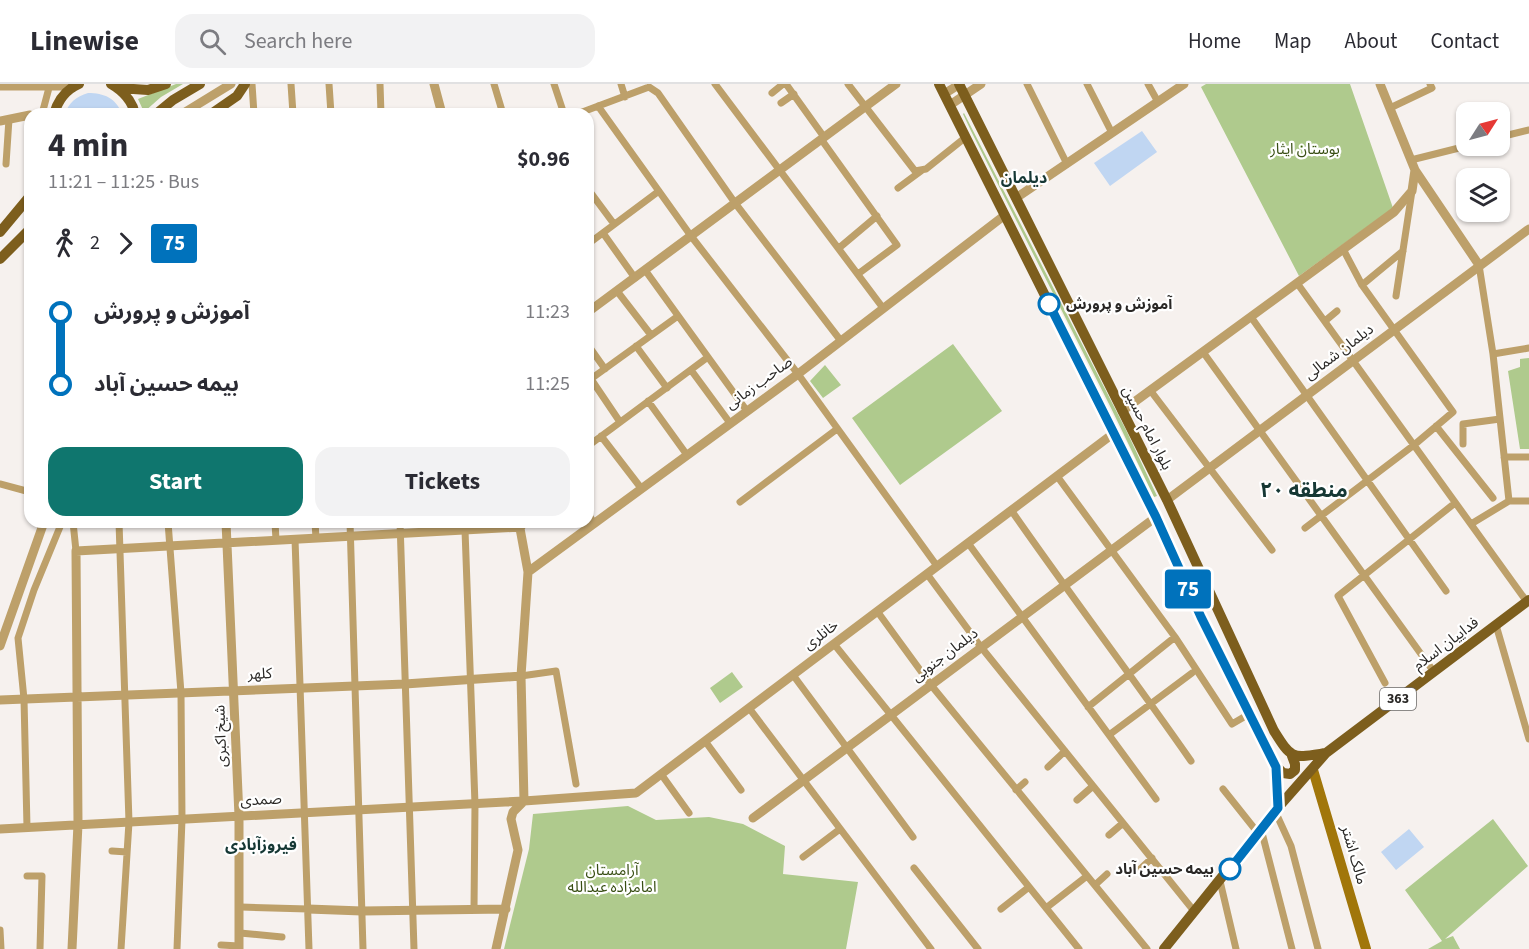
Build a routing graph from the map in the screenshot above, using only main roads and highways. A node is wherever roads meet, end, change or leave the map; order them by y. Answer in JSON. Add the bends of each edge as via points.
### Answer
{"nodes":[{"id":1,"x":166,"y":84,"type":"edge"},
{"id":2,"x":200,"y":84,"type":"edge"},
{"id":3,"x":245,"y":84,"type":"edge"},
{"id":4,"x":959,"y":84,"type":"edge"},
{"id":5,"x":76,"y":85,"type":"edge"},
{"id":6,"x":115,"y":85,"type":"edge"},
{"id":7,"x":942,"y":89,"type":"edge"},
{"id":8,"x":53,"y":108,"type":"edge"},
{"id":9,"x":133,"y":108,"type":"edge"},
{"id":10,"x":163,"y":108,"type":"edge"},
{"id":11,"x":220,"y":108,"type":"edge"},
{"id":12,"x":24,"y":203,"type":"edge"},
{"id":13,"x":0,"y":232,"type":"edge"},
{"id":14,"x":24,"y":235,"type":"edge"},
{"id":15,"x":0,"y":259,"type":"edge"},
{"id":16,"x":1528,"y":601,"type":"edge"},
{"id":17,"x":1326,"y":753,"type":"junction"},
{"id":18,"x":1292,"y":756,"type":"junction"},
{"id":19,"x":1276,"y":767,"type":"junction"},
{"id":20,"x":1313,"y":770,"type":"junction"},
{"id":21,"x":1276,"y":810,"type":"junction"},
{"id":22,"x":1164,"y":949,"type":"edge"},
{"id":23,"x":1366,"y":949,"type":"edge"}],
"edges":[{"from":1,"to":6,"type":"main road","via":[[148,90]]},
{"from":2,"to":10,"type":"main road"},
{"from":3,"to":11,"type":"main road","via":[[237,96]]},
{"from":4,"to":18,"type":"main road","name":"بلوار امام حسین","via":[[1167,500],[1274,731]]},
{"from":5,"to":8,"type":"main road"},
{"from":6,"to":9,"type":"main road","via":[[128,97]]},
{"from":7,"to":19,"type":"main road"},
{"from":12,"to":13,"type":"main road"},
{"from":14,"to":15,"type":"main road"},
{"from":16,"to":17,"type":"main road","name":"فداییان اسلام","number":"363"},
{"from":17,"to":18,"type":"main road"},
{"from":17,"to":20,"type":"main road","name":"فداییان اسلام","number":"363"},
{"from":18,"to":19,"type":"main road","via":[[1296,764],[1290,774]]},
{"from":19,"to":21,"type":"main road"},
{"from":20,"to":21,"type":"main road","name":"فداییان اسلام","number":"363"},
{"from":20,"to":23,"type":"main road","name":"مالک اشتر"},
{"from":21,"to":22,"type":"main road","name":"فداییان اسلام","number":"363"}]}
